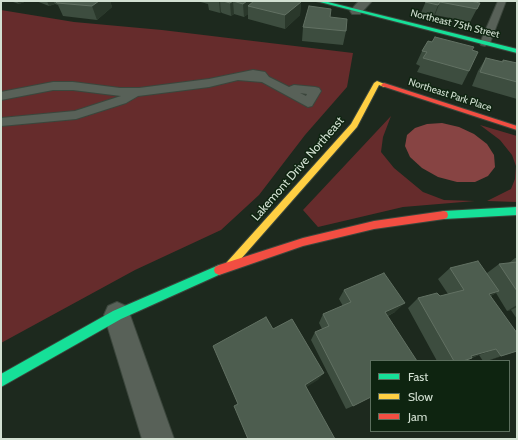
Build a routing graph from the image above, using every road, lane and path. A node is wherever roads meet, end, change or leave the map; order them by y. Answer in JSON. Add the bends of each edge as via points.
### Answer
{"nodes":[{"id":1,"x":318,"y":1,"type":"edge"},
{"id":2,"x":366,"y":1,"type":"edge"},
{"id":3,"x":502,"y":1,"type":"edge"},
{"id":4,"x":356,"y":11,"type":"junction"},
{"id":5,"x":485,"y":43,"type":"junction"},
{"id":6,"x":517,"y":51,"type":"edge"},
{"id":7,"x":377,"y":84,"type":"joint"},
{"id":8,"x":137,"y":92,"type":"junction"},
{"id":9,"x":289,"y":92,"type":"dead end"},
{"id":10,"x":1,"y":96,"type":"edge"},
{"id":11,"x":1,"y":122,"type":"edge"},
{"id":12,"x":517,"y":128,"type":"edge"},
{"id":13,"x":517,"y":211,"type":"edge"},
{"id":14,"x":229,"y":266,"type":"junction"},
{"id":15,"x":117,"y":315,"type":"junction"},
{"id":16,"x":1,"y":381,"type":"edge"},
{"id":17,"x":158,"y":439,"type":"edge"}],
"edges":[{"from":1,"to":4,"type":"street","name":"Northeast 75th Street"},
{"from":2,"to":4,"type":"street"},
{"from":3,"to":5,"type":"lane"},
{"from":4,"to":5,"type":"street","name":"Northeast 75th Street"},
{"from":5,"to":6,"type":"street","name":"Northeast 75th Street"},
{"from":7,"to":12,"type":"street","name":"Northeast Park Place"},
{"from":7,"to":14,"type":"street","name":"Lakemont Drive Northeast","via":[[354,125]]},
{"from":8,"to":9,"type":"lane","via":[[209,83],[253,73],[261,74],[265,80]]},
{"from":8,"to":10,"type":"lane","via":[[53,86]]},
{"from":8,"to":11,"type":"lane","via":[[122,100],[76,115]]},
{"from":13,"to":14,"type":"street","name":"Lakemont Drive Northeast","via":[[435,216],[374,225],[303,242]]},
{"from":14,"to":15,"type":"street","name":"Lakemont Drive Northeast"},
{"from":15,"to":16,"type":"street","name":"Lakemont Drive Northeast"},
{"from":15,"to":17,"type":"street"}]}
